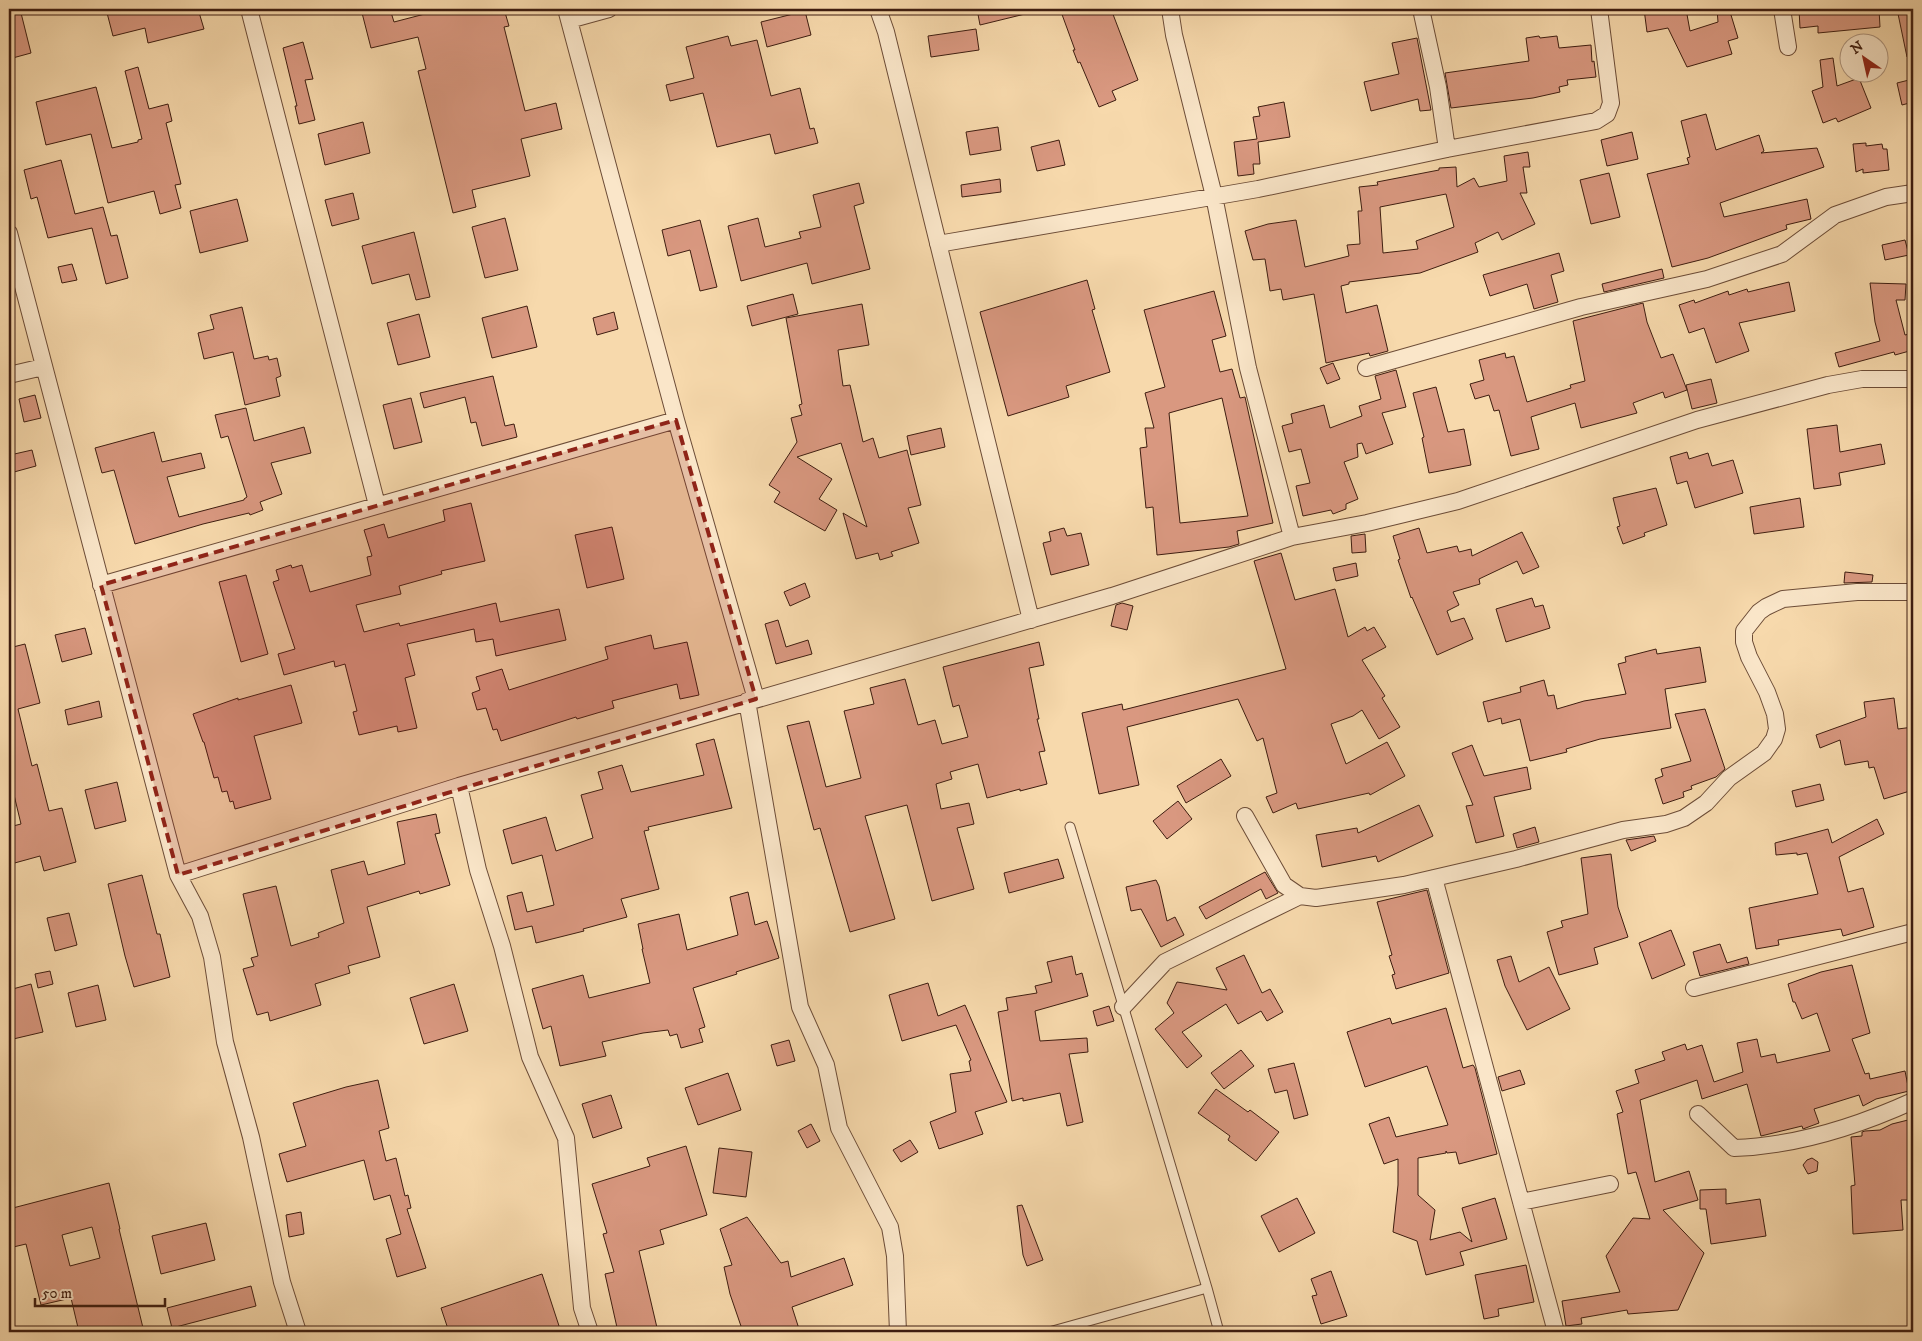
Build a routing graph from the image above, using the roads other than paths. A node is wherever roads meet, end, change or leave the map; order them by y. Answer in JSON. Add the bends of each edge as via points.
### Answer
{"nodes":[{"id":1,"x":249,"y":9,"type":"edge"},
{"id":2,"x":609,"y":9,"type":"edge"},
{"id":3,"x":878,"y":9,"type":"edge"},
{"id":4,"x":1170,"y":9,"type":"edge"},
{"id":5,"x":1421,"y":9,"type":"edge"},
{"id":6,"x":1599,"y":9,"type":"edge"},
{"id":7,"x":1782,"y":9,"type":"edge"},
{"id":8,"x":567,"y":14,"type":"edge"},
{"id":9,"x":1788,"y":47,"type":"dead end"},
{"id":10,"x":1447,"y":148,"type":"junction"},
{"id":11,"x":1913,"y":194,"type":"edge"},
{"id":12,"x":1214,"y":196,"type":"junction"},
{"id":13,"x":9,"y":233,"type":"edge"},
{"id":14,"x":938,"y":244,"type":"junction"},
{"id":15,"x":43,"y":367,"type":"junction"},
{"id":16,"x":1366,"y":368,"type":"dead end"},
{"id":17,"x":9,"y":375,"type":"edge"},
{"id":18,"x":1913,"y":379,"type":"edge"},
{"id":19,"x":676,"y":420,"type":"junction"},
{"id":20,"x":377,"y":505,"type":"junction"},
{"id":21,"x":1292,"y":537,"type":"junction"},
{"id":22,"x":101,"y":585,"type":"junction"},
{"id":23,"x":1913,"y":592,"type":"edge"},
{"id":24,"x":1031,"y":620,"type":"junction"},
{"id":25,"x":751,"y":700,"type":"junction"},
{"id":26,"x":460,"y":786,"type":"junction"},
{"id":27,"x":1245,"y":816,"type":"dead end"},
{"id":28,"x":1070,"y":827,"type":"dead end"},
{"id":29,"x":178,"y":875,"type":"junction"},
{"id":30,"x":1434,"y":878,"type":"junction"},
{"id":31,"x":1300,"y":896,"type":"junction"},
{"id":32,"x":1913,"y":932,"type":"edge"},
{"id":33,"x":1694,"y":988,"type":"dead end"},
{"id":34,"x":1123,"y":1007,"type":"junction"},
{"id":35,"x":1913,"y":1101,"type":"edge"},
{"id":36,"x":1698,"y":1114,"type":"dead end"},
{"id":37,"x":1610,"y":1184,"type":"dead end"},
{"id":38,"x":1521,"y":1202,"type":"junction"},
{"id":39,"x":1207,"y":1288,"type":"junction"},
{"id":40,"x":298,"y":1332,"type":"edge"},
{"id":41,"x":590,"y":1332,"type":"edge"},
{"id":42,"x":898,"y":1332,"type":"edge"},
{"id":43,"x":1049,"y":1332,"type":"edge"},
{"id":44,"x":1219,"y":1332,"type":"edge"},
{"id":45,"x":1556,"y":1332,"type":"edge"}],
"edges":[{"from":1,"to":20,"type":"street"},
{"from":2,"to":8,"type":"street"},
{"from":3,"to":14,"type":"street"},
{"from":4,"to":12,"type":"street"},
{"from":5,"to":10,"type":"street"},
{"from":6,"to":10,"type":"street","via":[[1611,103],[1607,114],[1596,121]]},
{"from":7,"to":9,"type":"street"},
{"from":8,"to":19,"type":"street"},
{"from":10,"to":12,"type":"street"},
{"from":11,"to":16,"type":"street","via":[[1886,197],[1835,215],[1782,254],[1707,279],[1581,308]]},
{"from":12,"to":14,"type":"street"},
{"from":12,"to":21,"type":"street","via":[[1248,368]]},
{"from":13,"to":15,"type":"street"},
{"from":14,"to":24,"type":"street"},
{"from":15,"to":17,"type":"street"},
{"from":15,"to":22,"type":"street"},
{"from":18,"to":21,"type":"street","via":[[1862,380],[1800,392],[1662,431],[1458,502]]},
{"from":19,"to":20,"type":"street"},
{"from":19,"to":25,"type":"street"},
{"from":20,"to":22,"type":"street"},
{"from":21,"to":24,"type":"street"},
{"from":22,"to":29,"type":"street"},
{"from":23,"to":30,"type":"street","via":[[1857,592],[1783,599],[1758,612],[1744,631],[1744,642],[1775,714],[1777,729],[1774,739],[1764,753],[1729,778],[1706,803],[1684,818],[1623,830]]},
{"from":24,"to":25,"type":"street"},
{"from":25,"to":26,"type":"street"},
{"from":25,"to":42,"type":"street","via":[[800,1007],[826,1066],[839,1128],[890,1228],[895,1256]]},
{"from":26,"to":29,"type":"street"},
{"from":26,"to":41,"type":"street","via":[[478,870],[502,946],[530,1056],[566,1138],[582,1308]]},
{"from":27,"to":31,"type":"street","via":[[1284,885]]},
{"from":28,"to":34,"type":"lane"},
{"from":29,"to":40,"type":"street","via":[[200,916],[212,957],[225,1042],[251,1137],[282,1282]]},
{"from":30,"to":31,"type":"street","via":[[1316,898]]},
{"from":30,"to":38,"type":"street"},
{"from":31,"to":34,"type":"street","via":[[1165,962]]},
{"from":32,"to":33,"type":"street"},
{"from":34,"to":39,"type":"lane"},
{"from":35,"to":36,"type":"street","via":[[1805,1139],[1761,1147],[1734,1148]]},
{"from":37,"to":38,"type":"street"},
{"from":38,"to":45,"type":"street"},
{"from":39,"to":43,"type":"lane"},
{"from":39,"to":44,"type":"lane"}]}
